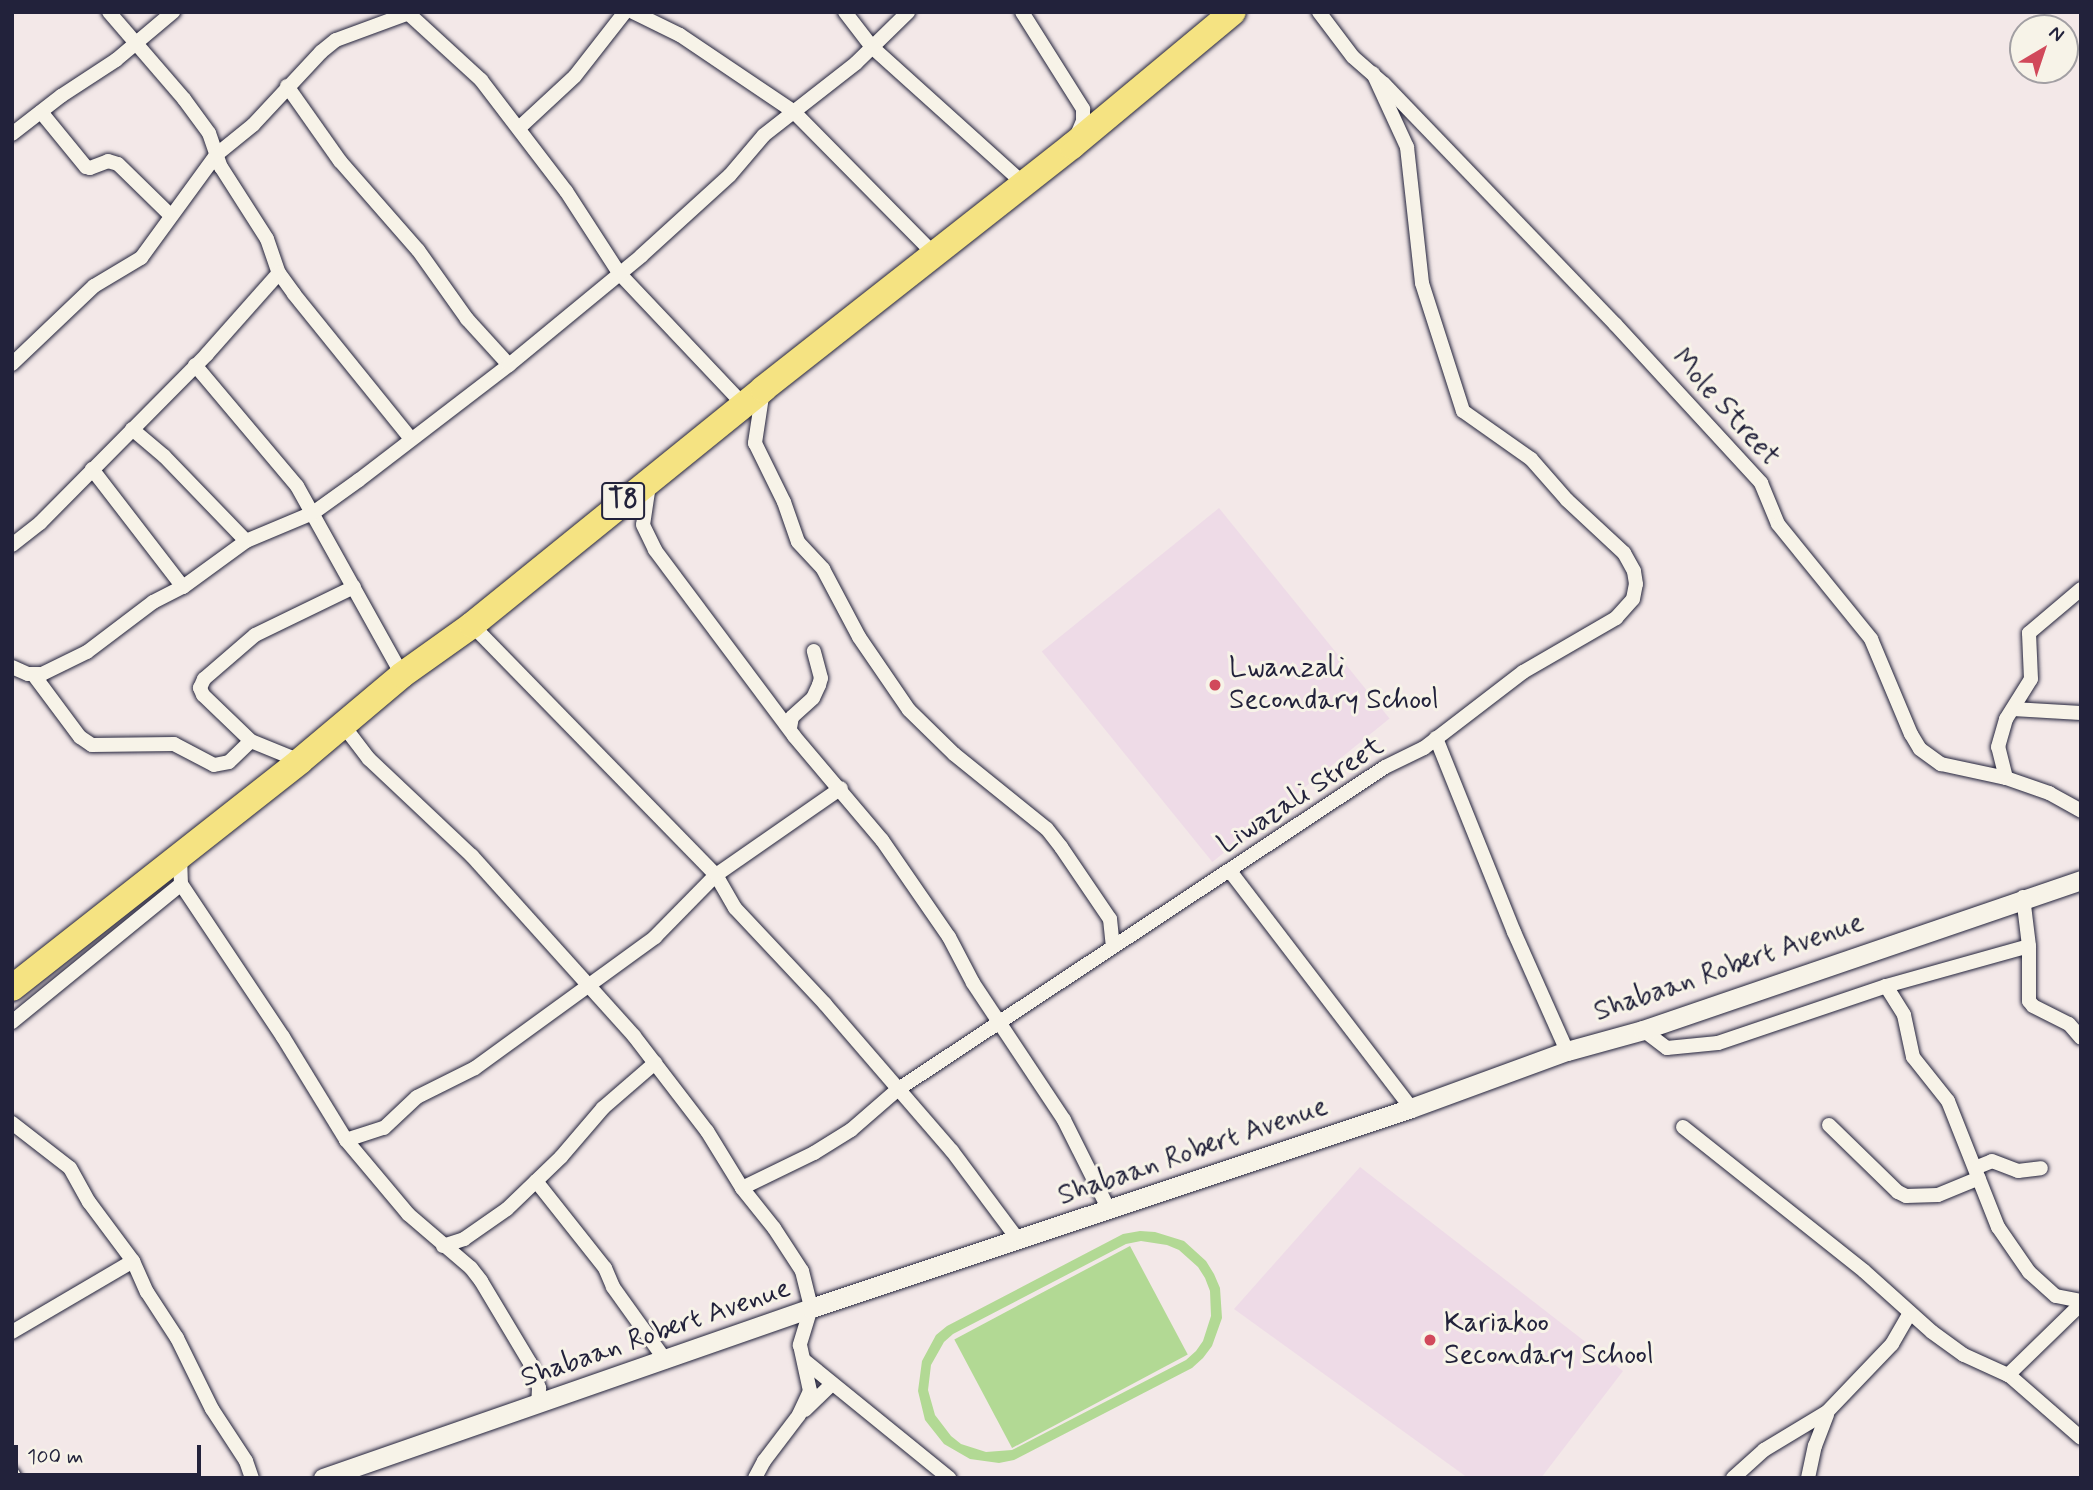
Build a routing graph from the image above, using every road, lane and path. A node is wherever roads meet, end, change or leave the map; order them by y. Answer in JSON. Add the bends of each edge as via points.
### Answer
{"nodes":[{"id":1,"x":109,"y":12,"type":"edge"},
{"id":2,"x":173,"y":12,"type":"edge"},
{"id":3,"x":625,"y":12,"type":"edge"},
{"id":4,"x":634,"y":12,"type":"edge"},
{"id":5,"x":845,"y":12,"type":"edge"},
{"id":6,"x":908,"y":12,"type":"edge"},
{"id":7,"x":1022,"y":12,"type":"edge"},
{"id":8,"x":1233,"y":12,"type":"edge"},
{"id":9,"x":1319,"y":12,"type":"edge"},
{"id":10,"x":411,"y":13,"type":"edge"},
{"id":11,"x":136,"y":44,"type":"junction"},
{"id":12,"x":872,"y":47,"type":"junction"},
{"id":13,"x":1373,"y":73,"type":"junction"},
{"id":14,"x":287,"y":86,"type":"junction"},
{"id":15,"x":41,"y":112,"type":"junction"},
{"id":16,"x":794,"y":112,"type":"junction"},
{"id":17,"x":519,"y":128,"type":"junction"},
{"id":18,"x":12,"y":134,"type":"edge"},
{"id":19,"x":1072,"y":146,"type":"junction"},
{"id":20,"x":216,"y":155,"type":"junction"},
{"id":21,"x":1023,"y":183,"type":"junction"},
{"id":22,"x":170,"y":215,"type":"junction"},
{"id":23,"x":934,"y":254,"type":"junction"},
{"id":24,"x":279,"y":273,"type":"junction"},
{"id":25,"x":619,"y":273,"type":"junction"},
{"id":26,"x":12,"y":364,"type":"edge"},
{"id":27,"x":195,"y":365,"type":"junction"},
{"id":28,"x":509,"y":365,"type":"junction"},
{"id":29,"x":753,"y":397,"type":"junction"},
{"id":30,"x":132,"y":429,"type":"junction"},
{"id":31,"x":411,"y":439,"type":"junction"},
{"id":32,"x":92,"y":469,"type":"junction"},
{"id":33,"x":650,"y":479,"type":"junction"},
{"id":34,"x":313,"y":513,"type":"junction"},
{"id":35,"x":246,"y":541,"type":"junction"},
{"id":36,"x":12,"y":545,"type":"edge"},
{"id":37,"x":183,"y":587,"type":"junction"},
{"id":38,"x":354,"y":587,"type":"junction"},
{"id":39,"x":2081,"y":589,"type":"edge"},
{"id":40,"x":472,"y":625,"type":"junction"},
{"id":41,"x":814,"y":651,"type":"dead end"},
{"id":42,"x":12,"y":667,"type":"edge"},
{"id":43,"x":33,"y":674,"type":"junction"},
{"id":44,"x":402,"y":675,"type":"junction"},
{"id":45,"x":2013,"y":709,"type":"junction"},
{"id":46,"x":2081,"y":713,"type":"edge"},
{"id":47,"x":344,"y":725,"type":"junction"},
{"id":48,"x":790,"y":728,"type":"junction"},
{"id":49,"x":1436,"y":738,"type":"junction"},
{"id":50,"x":251,"y":741,"type":"junction"},
{"id":51,"x":300,"y":761,"type":"junction"},
{"id":52,"x":2006,"y":778,"type":"junction"},
{"id":53,"x":841,"y":788,"type":"junction"},
{"id":54,"x":2081,"y":811,"type":"edge"},
{"id":55,"x":180,"y":856,"type":"junction"},
{"id":56,"x":1230,"y":871,"type":"junction"},
{"id":57,"x":716,"y":875,"type":"junction"},
{"id":58,"x":2081,"y":880,"type":"edge"},
{"id":59,"x":181,"y":884,"type":"junction"},
{"id":60,"x":2023,"y":898,"type":"junction"},
{"id":61,"x":1112,"y":946,"type":"junction"},
{"id":62,"x":2029,"y":946,"type":"junction"},
{"id":63,"x":589,"y":984,"type":"junction"},
{"id":64,"x":1886,"y":986,"type":"junction"},
{"id":65,"x":12,"y":988,"type":"edge"},
{"id":66,"x":12,"y":1022,"type":"edge"},
{"id":67,"x":1000,"y":1023,"type":"junction"},
{"id":68,"x":1643,"y":1030,"type":"junction"},
{"id":69,"x":2081,"y":1038,"type":"edge"},
{"id":70,"x":1567,"y":1051,"type":"junction"},
{"id":71,"x":655,"y":1063,"type":"junction"},
{"id":72,"x":897,"y":1090,"type":"junction"},
{"id":73,"x":1411,"y":1108,"type":"junction"},
{"id":74,"x":12,"y":1123,"type":"edge"},
{"id":75,"x":1829,"y":1125,"type":"dead end"},
{"id":76,"x":1683,"y":1127,"type":"dead end"},
{"id":77,"x":346,"y":1140,"type":"junction"},
{"id":78,"x":2041,"y":1168,"type":"dead end"},
{"id":79,"x":1977,"y":1173,"type":"junction"},
{"id":80,"x":536,"y":1181,"type":"junction"},
{"id":81,"x":742,"y":1188,"type":"junction"},
{"id":82,"x":1108,"y":1208,"type":"junction"},
{"id":83,"x":1019,"y":1241,"type":"junction"},
{"id":84,"x":443,"y":1246,"type":"junction"},
{"id":85,"x":133,"y":1261,"type":"junction"},
{"id":86,"x":2081,"y":1302,"type":"edge"},
{"id":87,"x":811,"y":1308,"type":"junction"},
{"id":88,"x":1910,"y":1313,"type":"junction"},
{"id":89,"x":12,"y":1332,"type":"edge"},
{"id":90,"x":666,"y":1361,"type":"junction"},
{"id":91,"x":805,"y":1362,"type":"junction"},
{"id":92,"x":2008,"y":1375,"type":"junction"},
{"id":93,"x":832,"y":1384,"type":"junction"},
{"id":94,"x":538,"y":1405,"type":"junction"},
{"id":95,"x":1827,"y":1412,"type":"junction"},
{"id":96,"x":799,"y":1416,"type":"junction"},
{"id":97,"x":2080,"y":1439,"type":"edge"},
{"id":98,"x":12,"y":1473,"type":"edge"},
{"id":99,"x":945,"y":1476,"type":"edge"},
{"id":100,"x":15,"y":1478,"type":"edge"},
{"id":101,"x":252,"y":1478,"type":"edge"},
{"id":102,"x":323,"y":1478,"type":"edge"},
{"id":103,"x":755,"y":1478,"type":"edge"},
{"id":104,"x":1733,"y":1478,"type":"edge"},
{"id":105,"x":1808,"y":1478,"type":"edge"}],
"edges":[{"from":1,"to":11,"type":"street"},
{"from":2,"to":11,"type":"street"},
{"from":3,"to":17,"type":"street","via":[[575,76]]},
{"from":4,"to":16,"type":"street","via":[[680,35]]},
{"from":5,"to":12,"type":"street"},
{"from":6,"to":12,"type":"street"},
{"from":7,"to":19,"type":"street","via":[[1083,109]]},
{"from":8,"to":19,"type":"highway","number":"T8"},
{"from":9,"to":13,"type":"street","name":"Mole Street","via":[[1353,57]]},
{"from":10,"to":14,"type":"street","via":[[336,40]]},
{"from":10,"to":17,"type":"street","via":[[481,80]]},
{"from":11,"to":15,"type":"street"},
{"from":11,"to":20,"type":"street","via":[[202,124]]},
{"from":12,"to":16,"type":"street"},
{"from":12,"to":21,"type":"street"},
{"from":13,"to":49,"type":"street","name":"Liwazali Street","via":[[1407,147],[1422,283],[1463,411],[1536,463],[1567,500],[1628,557],[1636,584],[1633,599],[1616,618],[1523,672]]},
{"from":13,"to":52,"type":"street","name":"Mole Street","via":[[1761,483],[1777,524],[1871,639],[1920,749],[1941,764]]},
{"from":14,"to":20,"type":"street","via":[[236,142]]},
{"from":14,"to":28,"type":"street","via":[[341,161]]},
{"from":15,"to":18,"type":"street"},
{"from":15,"to":22,"type":"street","via":[[86,167],[108,161],[118,164]]},
{"from":16,"to":23,"type":"street"},
{"from":16,"to":25,"type":"street"},
{"from":17,"to":25,"type":"street"},
{"from":19,"to":21,"type":"highway","number":"T8"},
{"from":20,"to":22,"type":"street"},
{"from":20,"to":24,"type":"street","via":[[267,239]]},
{"from":21,"to":23,"type":"highway","number":"T8"},
{"from":22,"to":26,"type":"street","via":[[141,258],[94,286]]},
{"from":23,"to":29,"type":"highway","number":"T8"},
{"from":24,"to":27,"type":"street"},
{"from":24,"to":31,"type":"street"},
{"from":25,"to":28,"type":"street"},
{"from":25,"to":29,"type":"street"},
{"from":27,"to":30,"type":"street"},
{"from":27,"to":34,"type":"street","via":[[277,460]]},
{"from":28,"to":31,"type":"street"},
{"from":29,"to":33,"type":"highway","number":"T8"},
{"from":29,"to":61,"type":"street","via":[[755,443],[784,502],[797,542],[823,569],[859,637],[909,710],[1053,836],[1110,919]]},
{"from":30,"to":32,"type":"street"},
{"from":30,"to":35,"type":"street"},
{"from":31,"to":34,"type":"street"},
{"from":32,"to":36,"type":"street"},
{"from":32,"to":37,"type":"street"},
{"from":33,"to":40,"type":"highway","number":"T8"},
{"from":33,"to":48,"type":"street","via":[[643,511],[645,533]]},
{"from":34,"to":35,"type":"street"},
{"from":34,"to":38,"type":"street"},
{"from":35,"to":37,"type":"street"},
{"from":37,"to":43,"type":"street","via":[[153,603],[87,652]]},
{"from":38,"to":44,"type":"street"},
{"from":38,"to":50,"type":"street","via":[[255,635],[204,679],[202,695]]},
{"from":39,"to":45,"type":"street","via":[[2030,631],[2032,674]]},
{"from":40,"to":44,"type":"highway","number":"T8"},
{"from":40,"to":57,"type":"street"},
{"from":41,"to":48,"type":"street","via":[[819,685],[813,698],[792,717]]},
{"from":42,"to":43,"type":"street"},
{"from":43,"to":50,"type":"street","via":[[80,737],[92,745],[174,744],[214,765],[229,762]]},
{"from":44,"to":47,"type":"highway","number":"T8"},
{"from":45,"to":46,"type":"street"},
{"from":45,"to":52,"type":"street","via":[[1998,747]]},
{"from":47,"to":51,"type":"highway","number":"T8"},
{"from":47,"to":63,"type":"street","via":[[369,759],[466,849]]},
{"from":48,"to":53,"type":"street"},
{"from":49,"to":56,"type":"street","name":"Liwazali Street"},
{"from":49,"to":70,"type":"street"},
{"from":50,"to":51,"type":"street"},
{"from":51,"to":55,"type":"highway","number":"T8"},
{"from":52,"to":54,"type":"street","name":"Mole Street","via":[[2063,799]]},
{"from":53,"to":57,"type":"street"},
{"from":53,"to":67,"type":"street","via":[[949,937],[972,983]]},
{"from":55,"to":59,"type":"street"},
{"from":55,"to":65,"type":"highway","number":"T8"},
{"from":56,"to":61,"type":"street","name":"Liwazali Street"},
{"from":56,"to":73,"type":"street"},
{"from":57,"to":63,"type":"street","via":[[655,937]]},
{"from":57,"to":72,"type":"street","via":[[735,908]]},
{"from":58,"to":60,"type":"street","name":"Shabaan Robert Avenue"},
{"from":59,"to":66,"type":"street"},
{"from":59,"to":77,"type":"street","via":[[284,1037]]},
{"from":60,"to":62,"type":"street"},
{"from":60,"to":68,"type":"street","name":"Shabaan Robert Avenue"},
{"from":61,"to":67,"type":"street","name":"Liwazali Street"},
{"from":62,"to":64,"type":"street"},
{"from":62,"to":69,"type":"street","via":[[2029,1001],[2064,1020]]},
{"from":63,"to":71,"type":"street"},
{"from":63,"to":77,"type":"street","via":[[475,1068],[417,1097],[384,1128]]},
{"from":64,"to":68,"type":"street","via":[[1718,1043],[1667,1048]]},
{"from":64,"to":79,"type":"street","via":[[1904,1015],[1913,1057],[1948,1101]]},
{"from":67,"to":72,"type":"street","name":"Liwazali Street"},
{"from":67,"to":82,"type":"street","via":[[1064,1120]]},
{"from":68,"to":70,"type":"street","name":"Shabaan Robert Avenue"},
{"from":70,"to":73,"type":"street","name":"Shabaan Robert Avenue"},
{"from":71,"to":80,"type":"street","via":[[603,1108]]},
{"from":71,"to":81,"type":"street","via":[[707,1131]]},
{"from":72,"to":81,"type":"street","name":"Liwazali Street","via":[[851,1130]]},
{"from":72,"to":83,"type":"street","via":[[965,1166]]},
{"from":73,"to":82,"type":"street","name":"Shabaan Robert Avenue"},
{"from":74,"to":85,"type":"street","via":[[70,1168]]},
{"from":75,"to":79,"type":"street","via":[[1906,1196],[1938,1195]]},
{"from":76,"to":88,"type":"street","via":[[1864,1270]]},
{"from":77,"to":84,"type":"street","via":[[383,1187]]},
{"from":78,"to":79,"type":"street","via":[[2018,1171],[1992,1161]]},
{"from":79,"to":86,"type":"street","via":[[1998,1227],[2029,1272],[2056,1296]]},
{"from":80,"to":84,"type":"street","via":[[485,1227]]},
{"from":80,"to":90,"type":"street","via":[[605,1268],[613,1287]]},
{"from":81,"to":87,"type":"street","via":[[802,1271]]},
{"from":82,"to":83,"type":"street","name":"Shabaan Robert Avenue"},
{"from":83,"to":87,"type":"street","name":"Shabaan Robert Avenue"},
{"from":84,"to":94,"type":"street","via":[[481,1281],[530,1363],[539,1388]]},
{"from":85,"to":89,"type":"street"},
{"from":85,"to":101,"type":"street"},
{"from":86,"to":92,"type":"street"},
{"from":87,"to":90,"type":"street","name":"Shabaan Robert Avenue"},
{"from":87,"to":91,"type":"street","via":[[800,1340]]},
{"from":88,"to":92,"type":"street","via":[[1964,1355]]},
{"from":88,"to":95,"type":"street","via":[[1892,1345]]},
{"from":90,"to":94,"type":"street","name":"Shabaan Robert Avenue"},
{"from":91,"to":93,"type":"street"},
{"from":91,"to":96,"type":"street","via":[[810,1391]]},
{"from":92,"to":97,"type":"street"},
{"from":93,"to":96,"type":"street"},
{"from":93,"to":99,"type":"street"},
{"from":94,"to":102,"type":"street","name":"Shabaan Robert Avenue"},
{"from":95,"to":104,"type":"street","via":[[1764,1450]]},
{"from":95,"to":105,"type":"street"},
{"from":96,"to":103,"type":"street"},
{"from":98,"to":100,"type":"street"}]}
